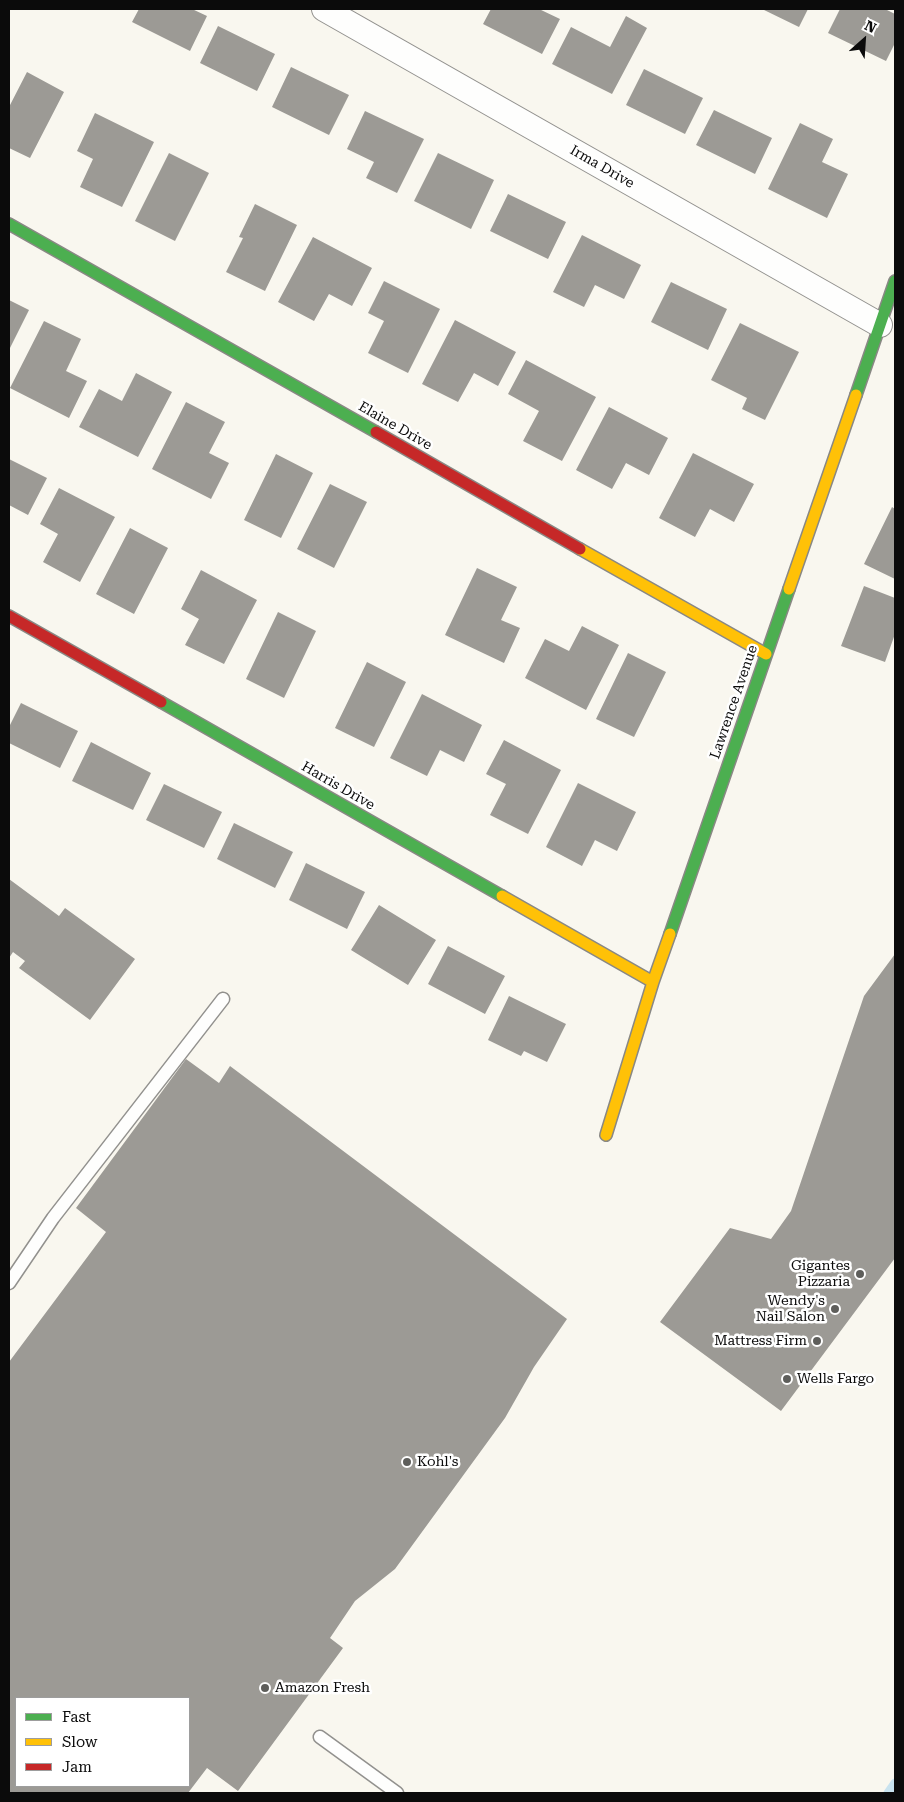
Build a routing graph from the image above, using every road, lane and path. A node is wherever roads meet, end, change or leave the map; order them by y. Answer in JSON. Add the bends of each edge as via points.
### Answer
{"nodes":[{"id":1,"x":324,"y":9,"type":"edge"},
{"id":2,"x":9,"y":224,"type":"edge"},
{"id":3,"x":895,"y":281,"type":"edge"},
{"id":4,"x":880,"y":325,"type":"junction"},
{"id":5,"x":9,"y":616,"type":"edge"},
{"id":6,"x":766,"y":654,"type":"junction"},
{"id":7,"x":653,"y":982,"type":"junction"},
{"id":8,"x":223,"y":999,"type":"dead end"},
{"id":9,"x":606,"y":1135,"type":"dead end"},
{"id":10,"x":9,"y":1283,"type":"edge"},
{"id":11,"x":320,"y":1736,"type":"dead end"},
{"id":12,"x":396,"y":1793,"type":"edge"}],
"edges":[{"from":1,"to":4,"type":"street","name":"Irma Drive"},
{"from":2,"to":6,"type":"street","name":"Elaine Drive"},
{"from":3,"to":4,"type":"street","name":"Lawrence Avenue"},
{"from":4,"to":6,"type":"street","name":"Lawrence Avenue"},
{"from":5,"to":7,"type":"street","name":"Harris Drive"},
{"from":6,"to":7,"type":"street","name":"Lawrence Avenue"},
{"from":7,"to":9,"type":"street","name":"Lawrence Avenue"},
{"from":8,"to":10,"type":"lane","via":[[53,1218]]},
{"from":11,"to":12,"type":"lane"}]}
